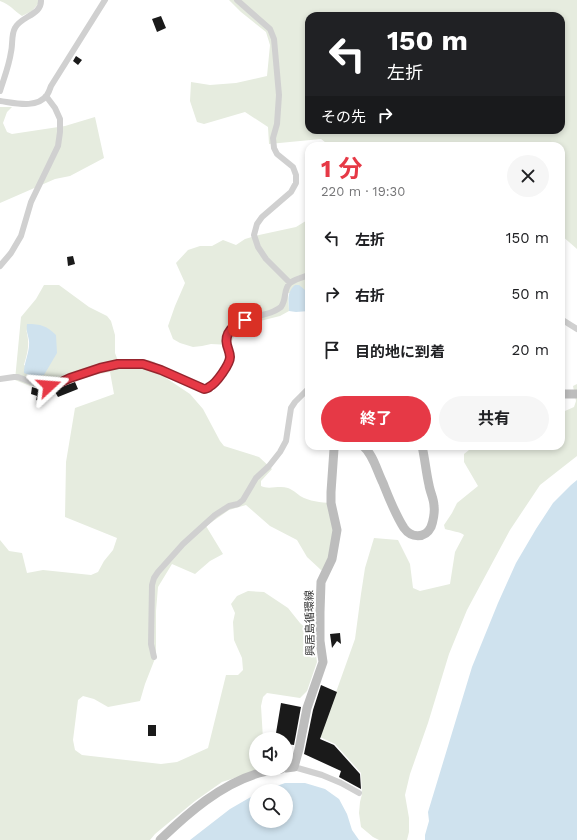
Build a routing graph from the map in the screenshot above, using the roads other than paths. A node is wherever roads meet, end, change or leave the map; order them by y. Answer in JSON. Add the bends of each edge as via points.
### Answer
{"nodes":[{"id":1,"x":41,"y":0,"type":"edge"},
{"id":2,"x":105,"y":0,"type":"edge"},
{"id":3,"x":237,"y":0,"type":"edge"},
{"id":4,"x":0,"y":91,"type":"edge"},
{"id":5,"x":46,"y":96,"type":"junction"},
{"id":6,"x":0,"y":101,"type":"edge"},
{"id":7,"x":0,"y":266,"type":"edge"},
{"id":8,"x":305,"y":277,"type":"edge"},
{"id":9,"x":290,"y":283,"type":"junction"},
{"id":10,"x":565,"y":322,"type":"edge"},
{"id":11,"x":577,"y":329,"type":"edge"},
{"id":12,"x":0,"y":379,"type":"edge"},
{"id":13,"x":305,"y":392,"type":"edge"},
{"id":14,"x":565,"y":394,"type":"edge"},
{"id":15,"x":577,"y":394,"type":"edge"},
{"id":16,"x":334,"y":450,"type":"edge"},
{"id":17,"x":367,"y":450,"type":"edge"},
{"id":18,"x":423,"y":450,"type":"edge"},
{"id":19,"x":154,"y":657,"type":"dead end"},
{"id":20,"x":293,"y":761,"type":"edge"},
{"id":21,"x":293,"y":768,"type":"edge"},
{"id":22,"x":250,"y":776,"type":"edge"},
{"id":23,"x":359,"y":793,"type":"dead end"},
{"id":24,"x":160,"y":840,"type":"edge"}],
"edges":[{"from":1,"to":4,"type":"street","via":[[38,10],[14,28],[12,51]]},
{"from":2,"to":5,"type":"street"},
{"from":3,"to":9,"type":"street","via":[[270,29],[274,39],[279,95],[274,148],[277,154],[293,167],[296,183],[291,192],[262,217],[254,235],[258,247],[266,258]]},
{"from":5,"to":6,"type":"street","via":[[33,104]]},
{"from":5,"to":7,"type":"street","via":[[60,118],[58,146],[31,202],[21,236]]},
{"from":8,"to":9,"type":"street"},
{"from":9,"to":12,"type":"street","via":[[286,287],[283,303],[277,310],[233,327],[226,340],[230,360],[209,388],[204,389],[143,364],[118,364],[100,368],[53,386],[42,386],[18,377]]},
{"from":10,"to":11,"type":"street"},
{"from":13,"to":19,"type":"street","via":[[291,408],[286,441],[280,452],[256,478],[243,500],[229,506],[205,524],[183,544],[154,578],[151,644]]},
{"from":14,"to":15,"type":"main road"},
{"from":16,"to":20,"type":"main road","name":"興居島循環線","via":[[331,492],[337,530],[332,559],[321,582],[320,641],[323,662],[307,708],[299,750]]},
{"from":17,"to":18,"type":"main road","via":[[404,528],[411,535],[417,536],[429,530],[432,525],[434,507]]},
{"from":21,"to":23,"type":"street","via":[[328,778]]},
{"from":22,"to":24,"type":"main road","via":[[228,786],[192,812]]}]}
